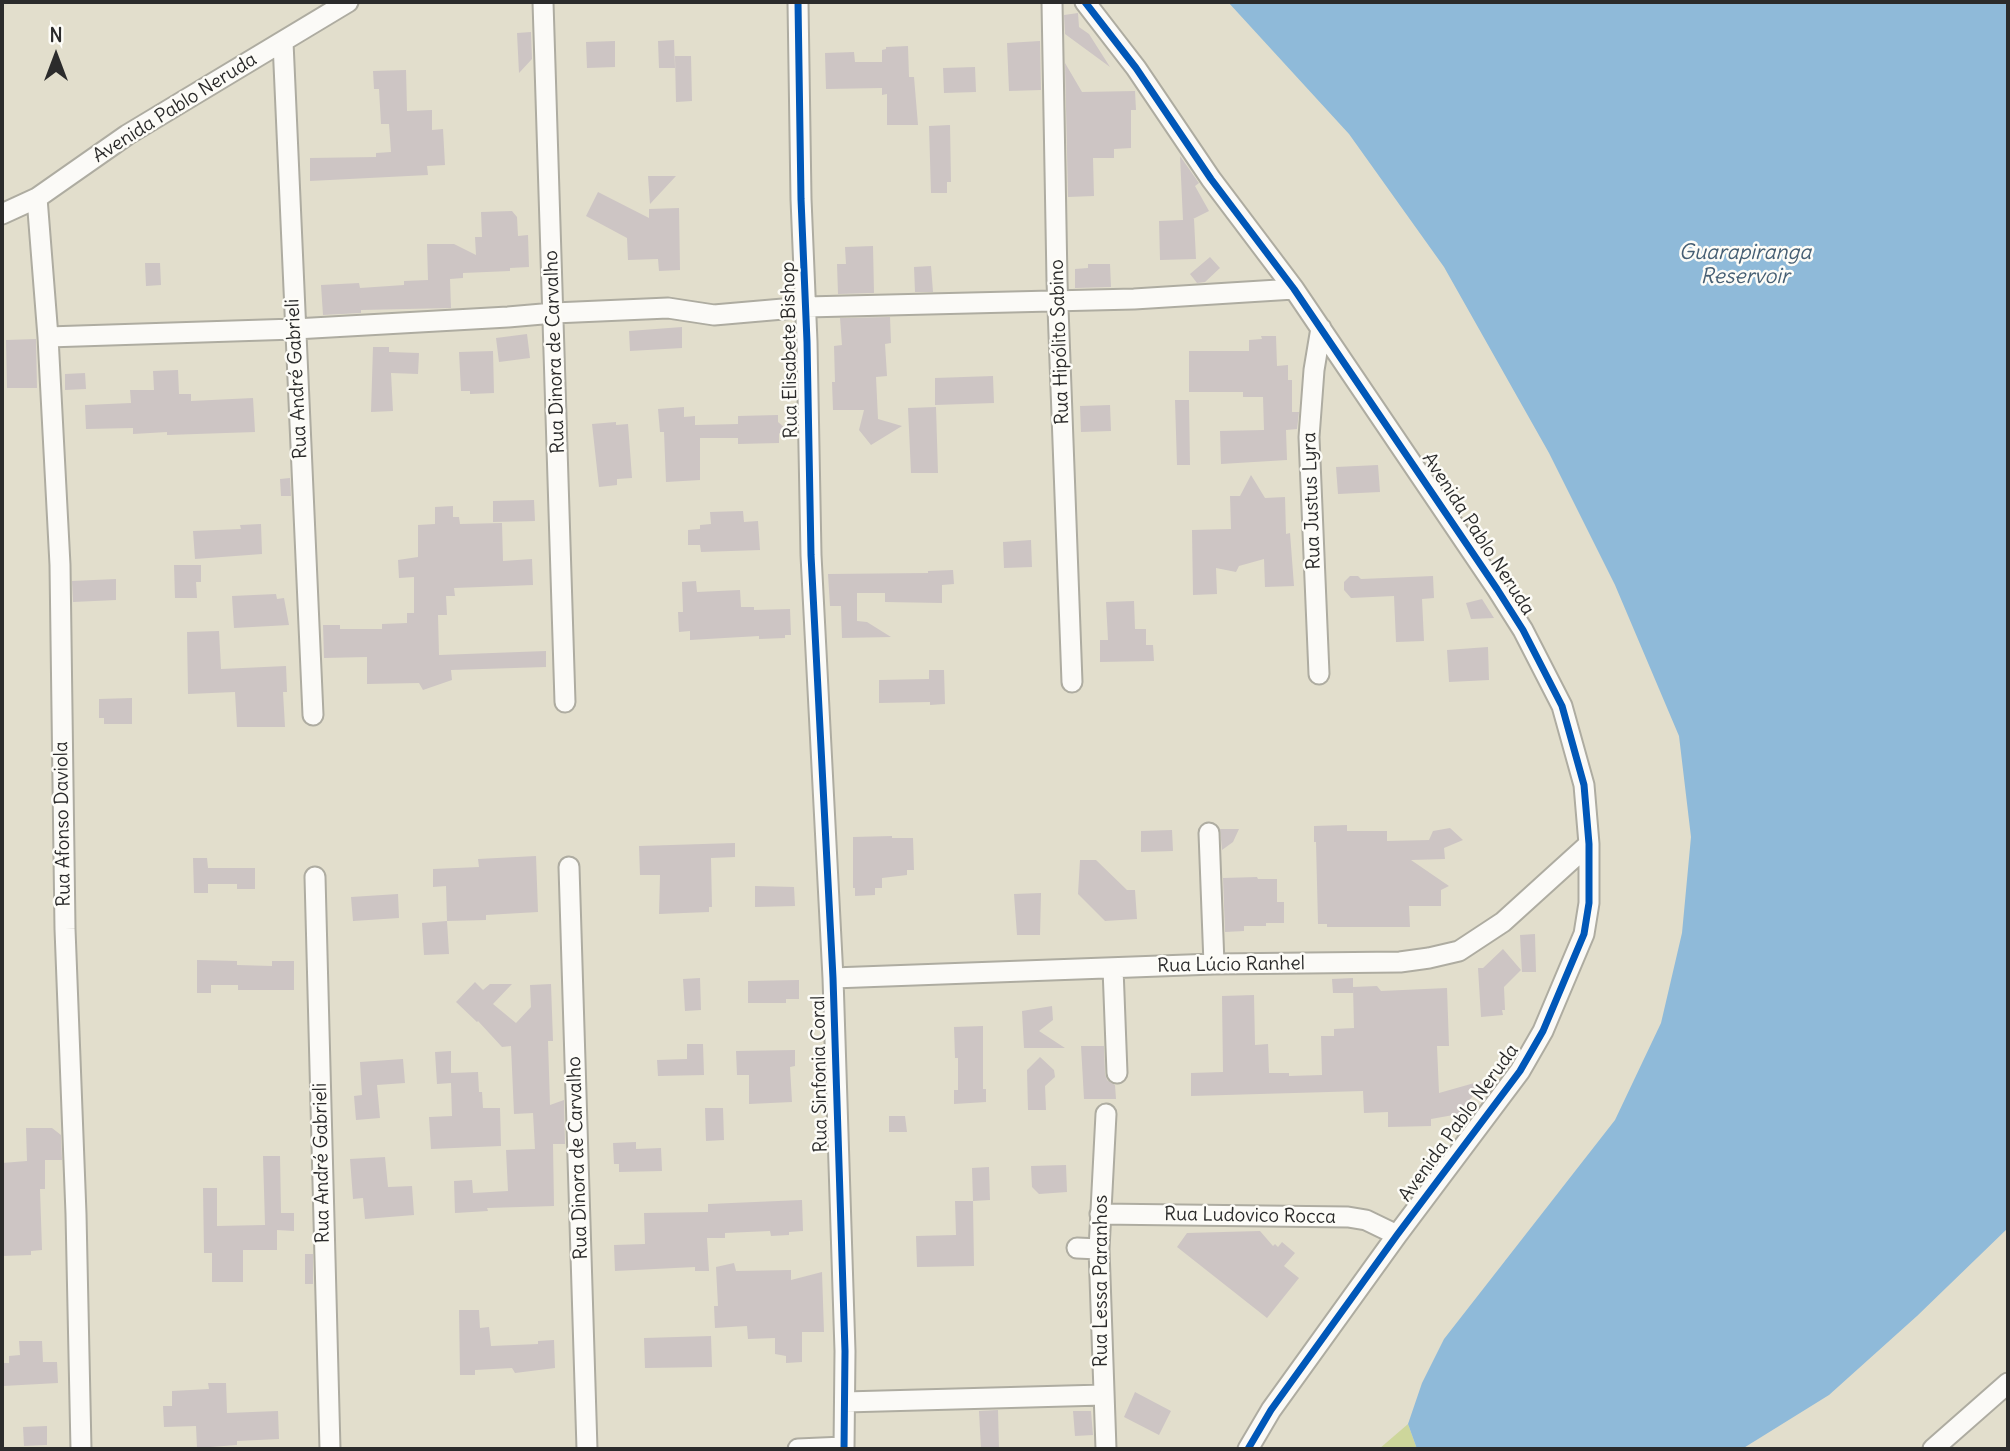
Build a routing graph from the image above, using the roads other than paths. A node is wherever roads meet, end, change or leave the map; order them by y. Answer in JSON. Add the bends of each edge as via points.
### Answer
{"nodes":[{"id":1,"x":348,"y":2,"type":"edge"},
{"id":2,"x":543,"y":2,"type":"edge"},
{"id":3,"x":799,"y":2,"type":"edge"},
{"id":4,"x":1052,"y":2,"type":"edge"},
{"id":5,"x":1086,"y":2,"type":"edge"},
{"id":6,"x":283,"y":42,"type":"junction"},
{"id":7,"x":37,"y":198,"type":"junction"},
{"id":8,"x":2,"y":214,"type":"edge"},
{"id":9,"x":1294,"y":289,"type":"junction"},
{"id":10,"x":1058,"y":301,"type":"junction"},
{"id":11,"x":806,"y":307,"type":"junction"},
{"id":12,"x":554,"y":313,"type":"junction"},
{"id":13,"x":1321,"y":328,"type":"junction"},
{"id":14,"x":295,"y":329,"type":"junction"},
{"id":15,"x":48,"y":337,"type":"junction"},
{"id":16,"x":1319,"y":674,"type":"dead end"},
{"id":17,"x":1072,"y":681,"type":"dead end"},
{"id":18,"x":818,"y":698,"type":"joint"},
{"id":19,"x":565,"y":702,"type":"dead end"},
{"id":20,"x":313,"y":715,"type":"dead end"},
{"id":21,"x":1209,"y":833,"type":"dead end"},
{"id":22,"x":1589,"y":844,"type":"junction"},
{"id":23,"x":569,"y":867,"type":"dead end"},
{"id":24,"x":315,"y":877,"type":"dead end"},
{"id":25,"x":1214,"y":964,"type":"junction"},
{"id":26,"x":1113,"y":968,"type":"junction"},
{"id":27,"x":833,"y":978,"type":"junction"},
{"id":28,"x":1117,"y":1073,"type":"dead end"},
{"id":29,"x":1106,"y":1114,"type":"dead end"},
{"id":30,"x":1100,"y":1214,"type":"junction"},
{"id":31,"x":1396,"y":1235,"type":"junction"},
{"id":32,"x":1076,"y":1248,"type":"dead end"},
{"id":33,"x":1100,"y":1249,"type":"junction"},
{"id":34,"x":2008,"y":1383,"type":"edge"},
{"id":35,"x":1103,"y":1395,"type":"junction"},
{"id":36,"x":845,"y":1402,"type":"junction"},
{"id":37,"x":844,"y":1448,"type":"edge"},
{"id":38,"x":81,"y":1449,"type":"edge"},
{"id":39,"x":330,"y":1449,"type":"edge"},
{"id":40,"x":587,"y":1449,"type":"edge"},
{"id":41,"x":798,"y":1449,"type":"edge"},
{"id":42,"x":1106,"y":1449,"type":"edge"},
{"id":43,"x":1248,"y":1449,"type":"edge"},
{"id":44,"x":1933,"y":1449,"type":"edge"}],
"edges":[{"from":1,"to":6,"type":"street","name":"Avenida Pablo Neruda"},
{"from":2,"to":12,"type":"street","name":"Rua Dinora de Carvalho"},
{"from":3,"to":11,"type":"street","name":"Rua Elisabete Bishop"},
{"from":4,"to":10,"type":"street","name":"Rua Hipólito Sabino"},
{"from":5,"to":9,"type":"street","name":"Avenida Pablo Neruda"},
{"from":6,"to":7,"type":"street","name":"Avenida Pablo Neruda","via":[[127,135]]},
{"from":6,"to":14,"type":"street","name":"Rua André Gabrieli"},
{"from":7,"to":8,"type":"street","name":"Avenida Pablo Neruda"},
{"from":7,"to":15,"type":"street","name":"Rua Afonso Daviola"},
{"from":9,"to":10,"type":"street"},
{"from":9,"to":13,"type":"street","name":"Avenida Pablo Neruda"},
{"from":10,"to":11,"type":"street"},
{"from":10,"to":17,"type":"street","name":"Rua Hipólito Sabino"},
{"from":11,"to":12,"type":"street","via":[[714,315],[668,308]]},
{"from":11,"to":18,"type":"street","name":"Rua Elisabete Bishop"},
{"from":12,"to":14,"type":"street"},
{"from":12,"to":19,"type":"street","name":"Rua Dinora de Carvalho"},
{"from":13,"to":16,"type":"street","name":"Rua Justus Lyra","via":[[1309,436]]},
{"from":13,"to":22,"type":"street","name":"Avenida Pablo Neruda","via":[[1523,630],[1562,706],[1574,743],[1584,785]]},
{"from":14,"to":15,"type":"street"},
{"from":14,"to":20,"type":"street","name":"Rua André Gabrieli"},
{"from":15,"to":38,"type":"street","name":"Rua Afonso Daviola","via":[[60,565]]},
{"from":18,"to":27,"type":"street","name":"Rua Sinfonia Coral"},
{"from":21,"to":25,"type":"street"},
{"from":22,"to":25,"type":"street","name":"Rua Lúcio Ranhel","via":[[1503,922],[1459,951],[1400,962]]},
{"from":22,"to":31,"type":"street","name":"Avenida Pablo Neruda","via":[[1584,934],[1543,1031],[1520,1071]]},
{"from":23,"to":40,"type":"street","name":"Rua Dinora de Carvalho"},
{"from":24,"to":39,"type":"street","name":"Rua André Gabrieli"},
{"from":25,"to":26,"type":"street","name":"Rua Lúcio Ranhel"},
{"from":26,"to":27,"type":"street","name":"Rua Lúcio Ranhel"},
{"from":26,"to":28,"type":"street"},
{"from":27,"to":36,"type":"street","name":"Rua Sinfonia Coral"},
{"from":29,"to":30,"type":"street","name":"Rua Lessa Paranhos"},
{"from":30,"to":31,"type":"street","name":"Rua Ludovico Rocca","via":[[1348,1217],[1366,1220]]},
{"from":30,"to":33,"type":"street","name":"Rua Lessa Paranhos"},
{"from":31,"to":43,"type":"street","name":"Avenida Pablo Neruda"},
{"from":32,"to":33,"type":"street"},
{"from":33,"to":35,"type":"street","name":"Rua Lessa Paranhos"},
{"from":34,"to":44,"type":"street"},
{"from":35,"to":36,"type":"street"},
{"from":35,"to":42,"type":"street","name":"Rua Lessa Paranhos"},
{"from":36,"to":37,"type":"street","name":"Rua Sinfonia Coral"},
{"from":37,"to":41,"type":"street"}]}
